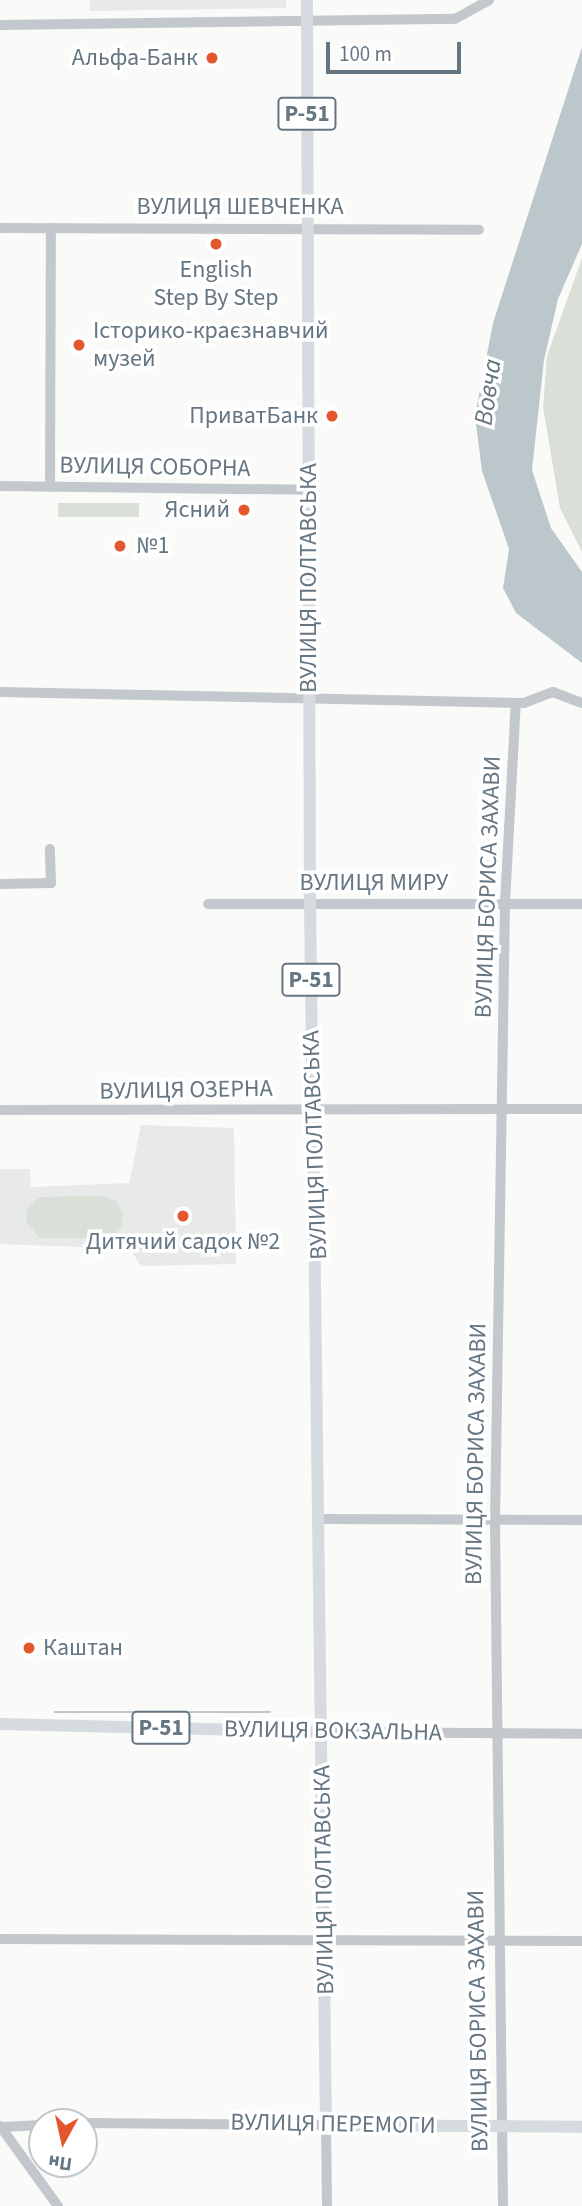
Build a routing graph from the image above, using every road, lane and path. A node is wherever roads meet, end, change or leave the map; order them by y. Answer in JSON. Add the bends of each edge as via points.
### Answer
{"nodes":[{"id":1,"x":307,"y":0,"type":"edge"},
{"id":2,"x":489,"y":0,"type":"edge"},
{"id":3,"x":307,"y":21,"type":"junction"},
{"id":4,"x":0,"y":25,"type":"edge"},
{"id":5,"x":308,"y":227,"type":"junction"},
{"id":6,"x":0,"y":228,"type":"edge"},
{"id":7,"x":51,"y":228,"type":"junction"},
{"id":8,"x":479,"y":230,"type":"dead end"},
{"id":9,"x":0,"y":486,"type":"edge"},
{"id":10,"x":50,"y":487,"type":"junction"},
{"id":11,"x":309,"y":490,"type":"junction"},
{"id":12,"x":0,"y":692,"type":"edge"},
{"id":13,"x":309,"y":696,"type":"junction"},
{"id":14,"x":516,"y":703,"type":"junction"},
{"id":15,"x":582,"y":704,"type":"edge"},
{"id":16,"x":50,"y":849,"type":"dead end"},
{"id":17,"x":0,"y":884,"type":"edge"},
{"id":18,"x":505,"y":903,"type":"junction"},
{"id":19,"x":208,"y":904,"type":"dead end"},
{"id":20,"x":310,"y":904,"type":"junction"},
{"id":21,"x":582,"y":904,"type":"edge"},
{"id":22,"x":582,"y":1109,"type":"edge"},
{"id":23,"x":0,"y":1110,"type":"edge"},
{"id":24,"x":313,"y":1110,"type":"junction"},
{"id":25,"x":502,"y":1110,"type":"junction"},
{"id":26,"x":320,"y":1519,"type":"junction"},
{"id":27,"x":495,"y":1520,"type":"junction"},
{"id":28,"x":582,"y":1520,"type":"edge"},
{"id":29,"x":0,"y":1724,"type":"edge"},
{"id":30,"x":322,"y":1732,"type":"junction"},
{"id":31,"x":497,"y":1733,"type":"junction"},
{"id":32,"x":582,"y":1734,"type":"edge"},
{"id":33,"x":325,"y":1938,"type":"junction"},
{"id":34,"x":0,"y":1939,"type":"edge"},
{"id":35,"x":498,"y":1940,"type":"junction"},
{"id":36,"x":582,"y":1941,"type":"edge"},
{"id":37,"x":98,"y":2123,"type":"edge"},
{"id":38,"x":28,"y":2125,"type":"edge"},
{"id":39,"x":327,"y":2125,"type":"junction"},
{"id":40,"x":1,"y":2126,"type":"edge"},
{"id":41,"x":499,"y":2126,"type":"junction"},
{"id":42,"x":582,"y":2127,"type":"edge"},
{"id":43,"x":58,"y":2206,"type":"edge"},
{"id":44,"x":327,"y":2206,"type":"edge"},
{"id":45,"x":502,"y":2206,"type":"edge"}],
"edges":[{"from":1,"to":3,"type":"main road","name":"ВУЛИЦЯ ПОЛТАВСЬКА","number":"Р-51"},
{"from":2,"to":3,"type":"street","via":[[455,19]]},
{"from":3,"to":4,"type":"street"},
{"from":3,"to":5,"type":"main road","name":"ВУЛИЦЯ ПОЛТАВСЬКА","number":"Р-51"},
{"from":5,"to":7,"type":"street","name":"ВУЛИЦЯ ШЕВЧЕНКА"},
{"from":5,"to":8,"type":"street","name":"ВУЛИЦЯ ШЕВЧЕНКА"},
{"from":5,"to":11,"type":"main road","name":"ВУЛИЦЯ ПОЛТАВСЬКА","number":"Р-51"},
{"from":6,"to":7,"type":"street","name":"ВУЛИЦЯ ШЕВЧЕНКА"},
{"from":7,"to":10,"type":"street"},
{"from":9,"to":10,"type":"street","name":"ВУЛИЦЯ СОБОРНА"},
{"from":10,"to":11,"type":"street","name":"ВУЛИЦЯ СОБОРНА"},
{"from":11,"to":13,"type":"main road","name":"ВУЛИЦЯ ПОЛТАВСЬКА","number":"Р-51"},
{"from":12,"to":13,"type":"street"},
{"from":13,"to":14,"type":"street"},
{"from":13,"to":20,"type":"main road","name":"ВУЛИЦЯ ПОЛТАВСЬКА","number":"Р-51"},
{"from":14,"to":15,"type":"street","via":[[553,692]]},
{"from":14,"to":18,"type":"street","name":"ВУЛИЦЯ БОРИСА ЗАХАВИ"},
{"from":16,"to":17,"type":"street","via":[[51,883]]},
{"from":18,"to":20,"type":"street","name":"ВУЛИЦЯ МИРУ"},
{"from":18,"to":21,"type":"street","name":"ВУЛИЦЯ МИРУ"},
{"from":18,"to":25,"type":"street","name":"ВУЛИЦЯ БОРИСА ЗАХАВИ"},
{"from":19,"to":20,"type":"street","name":"ВУЛИЦЯ МИРУ"},
{"from":20,"to":24,"type":"main road","name":"ВУЛИЦЯ ПОЛТАВСЬКА","number":"Р-51"},
{"from":22,"to":25,"type":"street","name":"ВУЛИЦЯ ОЗЕРНА"},
{"from":23,"to":24,"type":"street","name":"ВУЛИЦЯ ОЗЕРНА"},
{"from":24,"to":25,"type":"street","name":"ВУЛИЦЯ ОЗЕРНА"},
{"from":24,"to":26,"type":"main road","name":"ВУЛИЦЯ ПОЛТАВСЬКА","number":"Р-51"},
{"from":25,"to":27,"type":"street","name":"ВУЛИЦЯ БОРИСА ЗАХАВИ"},
{"from":26,"to":27,"type":"street"},
{"from":26,"to":30,"type":"main road","name":"ВУЛИЦЯ ПОЛТАВСЬКА","number":"Р-51"},
{"from":27,"to":28,"type":"street"},
{"from":27,"to":31,"type":"street","name":"ВУЛИЦЯ БОРИСА ЗАХАВИ"},
{"from":29,"to":30,"type":"main road","name":"ВУЛИЦЯ ВОКЗАЛЬНА","number":"Р-51"},
{"from":30,"to":31,"type":"street","name":"ВУЛИЦЯ ВОКЗАЛЬНА"},
{"from":30,"to":33,"type":"main road","name":"ВУЛИЦЯ ПОЛТАВСЬКА"},
{"from":31,"to":32,"type":"street","name":"ВУЛИЦЯ ВОКЗАЛЬНА"},
{"from":31,"to":35,"type":"street","name":"ВУЛИЦЯ БОРИСА ЗАХАВИ"},
{"from":33,"to":34,"type":"street"},
{"from":33,"to":35,"type":"street"},
{"from":33,"to":39,"type":"main road","name":"ВУЛИЦЯ ПОЛТАВСЬКА"},
{"from":35,"to":36,"type":"street"},
{"from":35,"to":41,"type":"street","name":"ВУЛИЦЯ БОРИСА ЗАХАВИ"},
{"from":37,"to":39,"type":"street","name":"ВУЛИЦЯ ПЕРЕМОГИ"},
{"from":38,"to":40,"type":"street"},
{"from":39,"to":41,"type":"main road","name":"ВУЛИЦЯ ПЕРЕМОГИ"},
{"from":39,"to":44,"type":"street","name":"ВУЛИЦЯ ПОЛТАВСЬКА"},
{"from":40,"to":43,"type":"street"},
{"from":41,"to":42,"type":"main road","name":"ВУЛИЦЯ ПЕРЕМОГИ"},
{"from":41,"to":45,"type":"street","name":"ВУЛИЦЯ БОРИСА ЗАХАВИ"}]}
